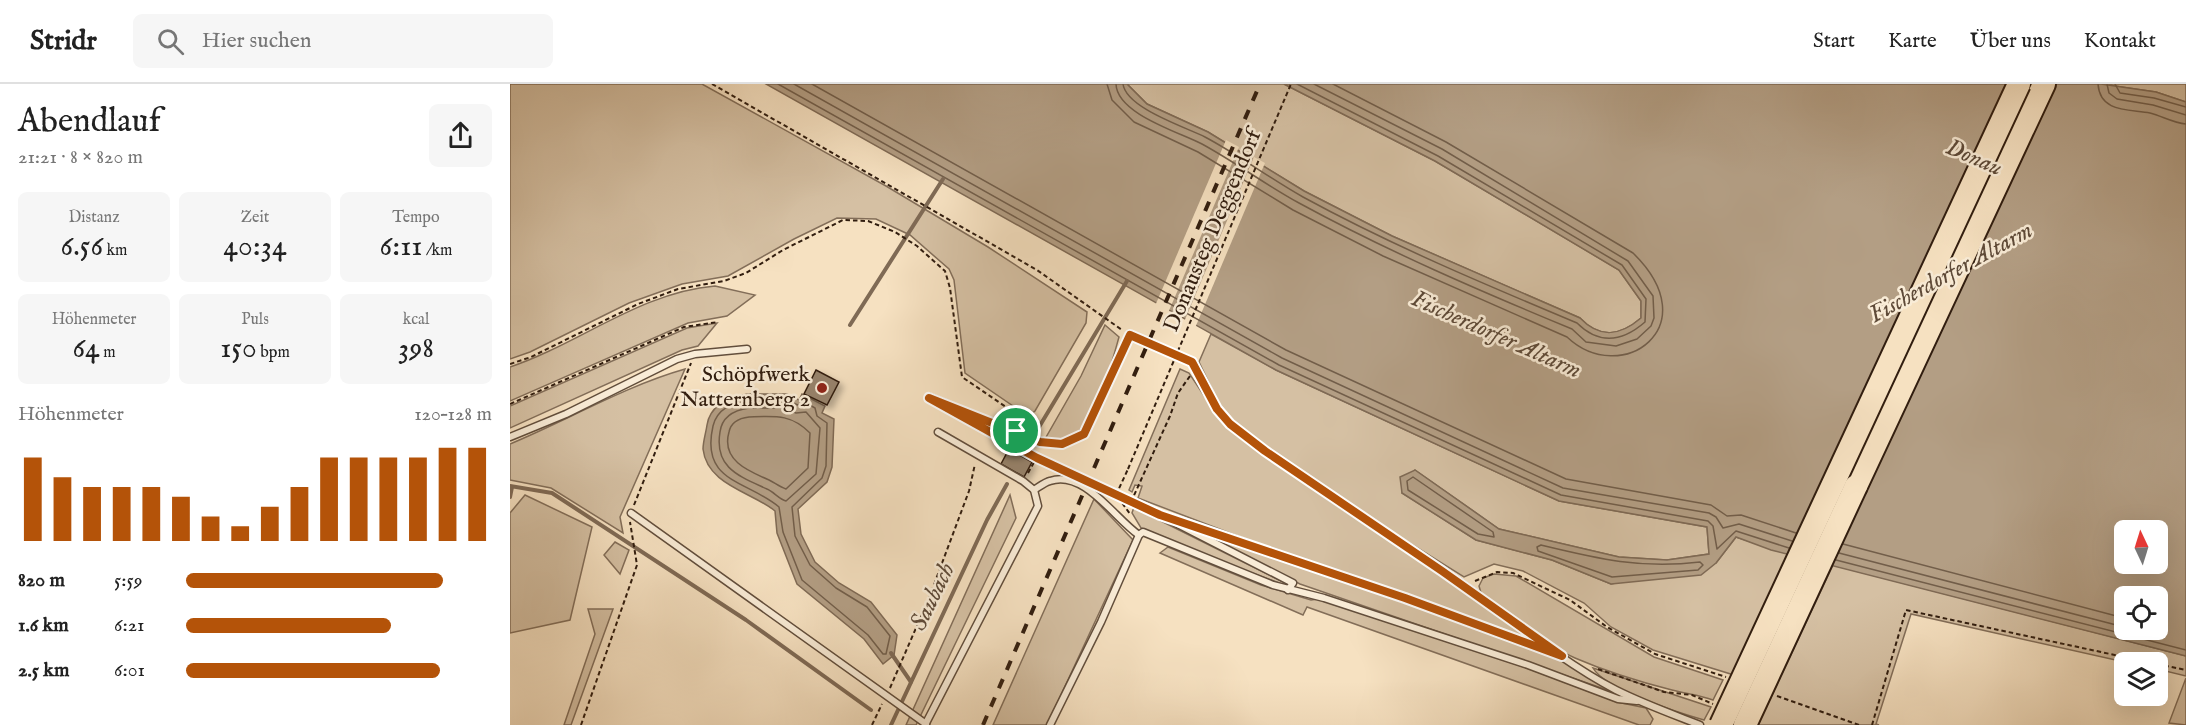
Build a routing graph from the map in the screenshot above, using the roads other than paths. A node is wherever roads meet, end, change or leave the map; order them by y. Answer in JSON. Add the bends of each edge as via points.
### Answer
{"nodes":[{"id":1,"x":2019,"y":84,"type":"edge"},
{"id":2,"x":2044,"y":84,"type":"edge"},
{"id":3,"x":747,"y":349,"type":"dead end"},
{"id":4,"x":929,"y":398,"type":"dead end"},
{"id":5,"x":938,"y":432,"type":"dead end"},
{"id":6,"x":510,"y":437,"type":"edge"},
{"id":7,"x":1034,"y":490,"type":"junction"},
{"id":8,"x":631,"y":513,"type":"road end"},
{"id":9,"x":1160,"y":515,"type":"road end"},
{"id":10,"x":1139,"y":535,"type":"junction"},
{"id":11,"x":1288,"y":590,"type":"junction"},
{"id":12,"x":1641,"y":702,"type":"junction"},
{"id":13,"x":926,"y":724,"type":"edge"},
{"id":14,"x":1050,"y":725,"type":"edge"},
{"id":15,"x":1700,"y":725,"type":"edge"},
{"id":16,"x":1721,"y":725,"type":"edge"},
{"id":17,"x":1745,"y":725,"type":"edge"}],
"edges":[{"from":1,"to":16,"type":"highway","bridge":true},
{"from":2,"to":17,"type":"highway","bridge":true},
{"from":3,"to":6,"type":"lane","via":[[677,359]]},
{"from":4,"to":12,"type":"lane","via":[[1040,442],[1062,444],[1084,434],[1130,335],[1192,362],[1217,409],[1230,424],[1562,656]]},
{"from":5,"to":7,"type":"lane","via":[[1025,478]]},
{"from":7,"to":10,"type":"lane","via":[[1051,480],[1076,482],[1099,497],[1124,525]]},
{"from":7,"to":13,"type":"lane","via":[[1038,506]]},
{"from":8,"to":13,"type":"lane"},
{"from":9,"to":11,"type":"lane","via":[[1293,583]]},
{"from":10,"to":11,"type":"lane","via":[[1143,532]]},
{"from":10,"to":14,"type":"lane"},
{"from":11,"to":12,"type":"lane","via":[[1528,665],[1618,699]]},
{"from":12,"to":15,"type":"lane"}]}
